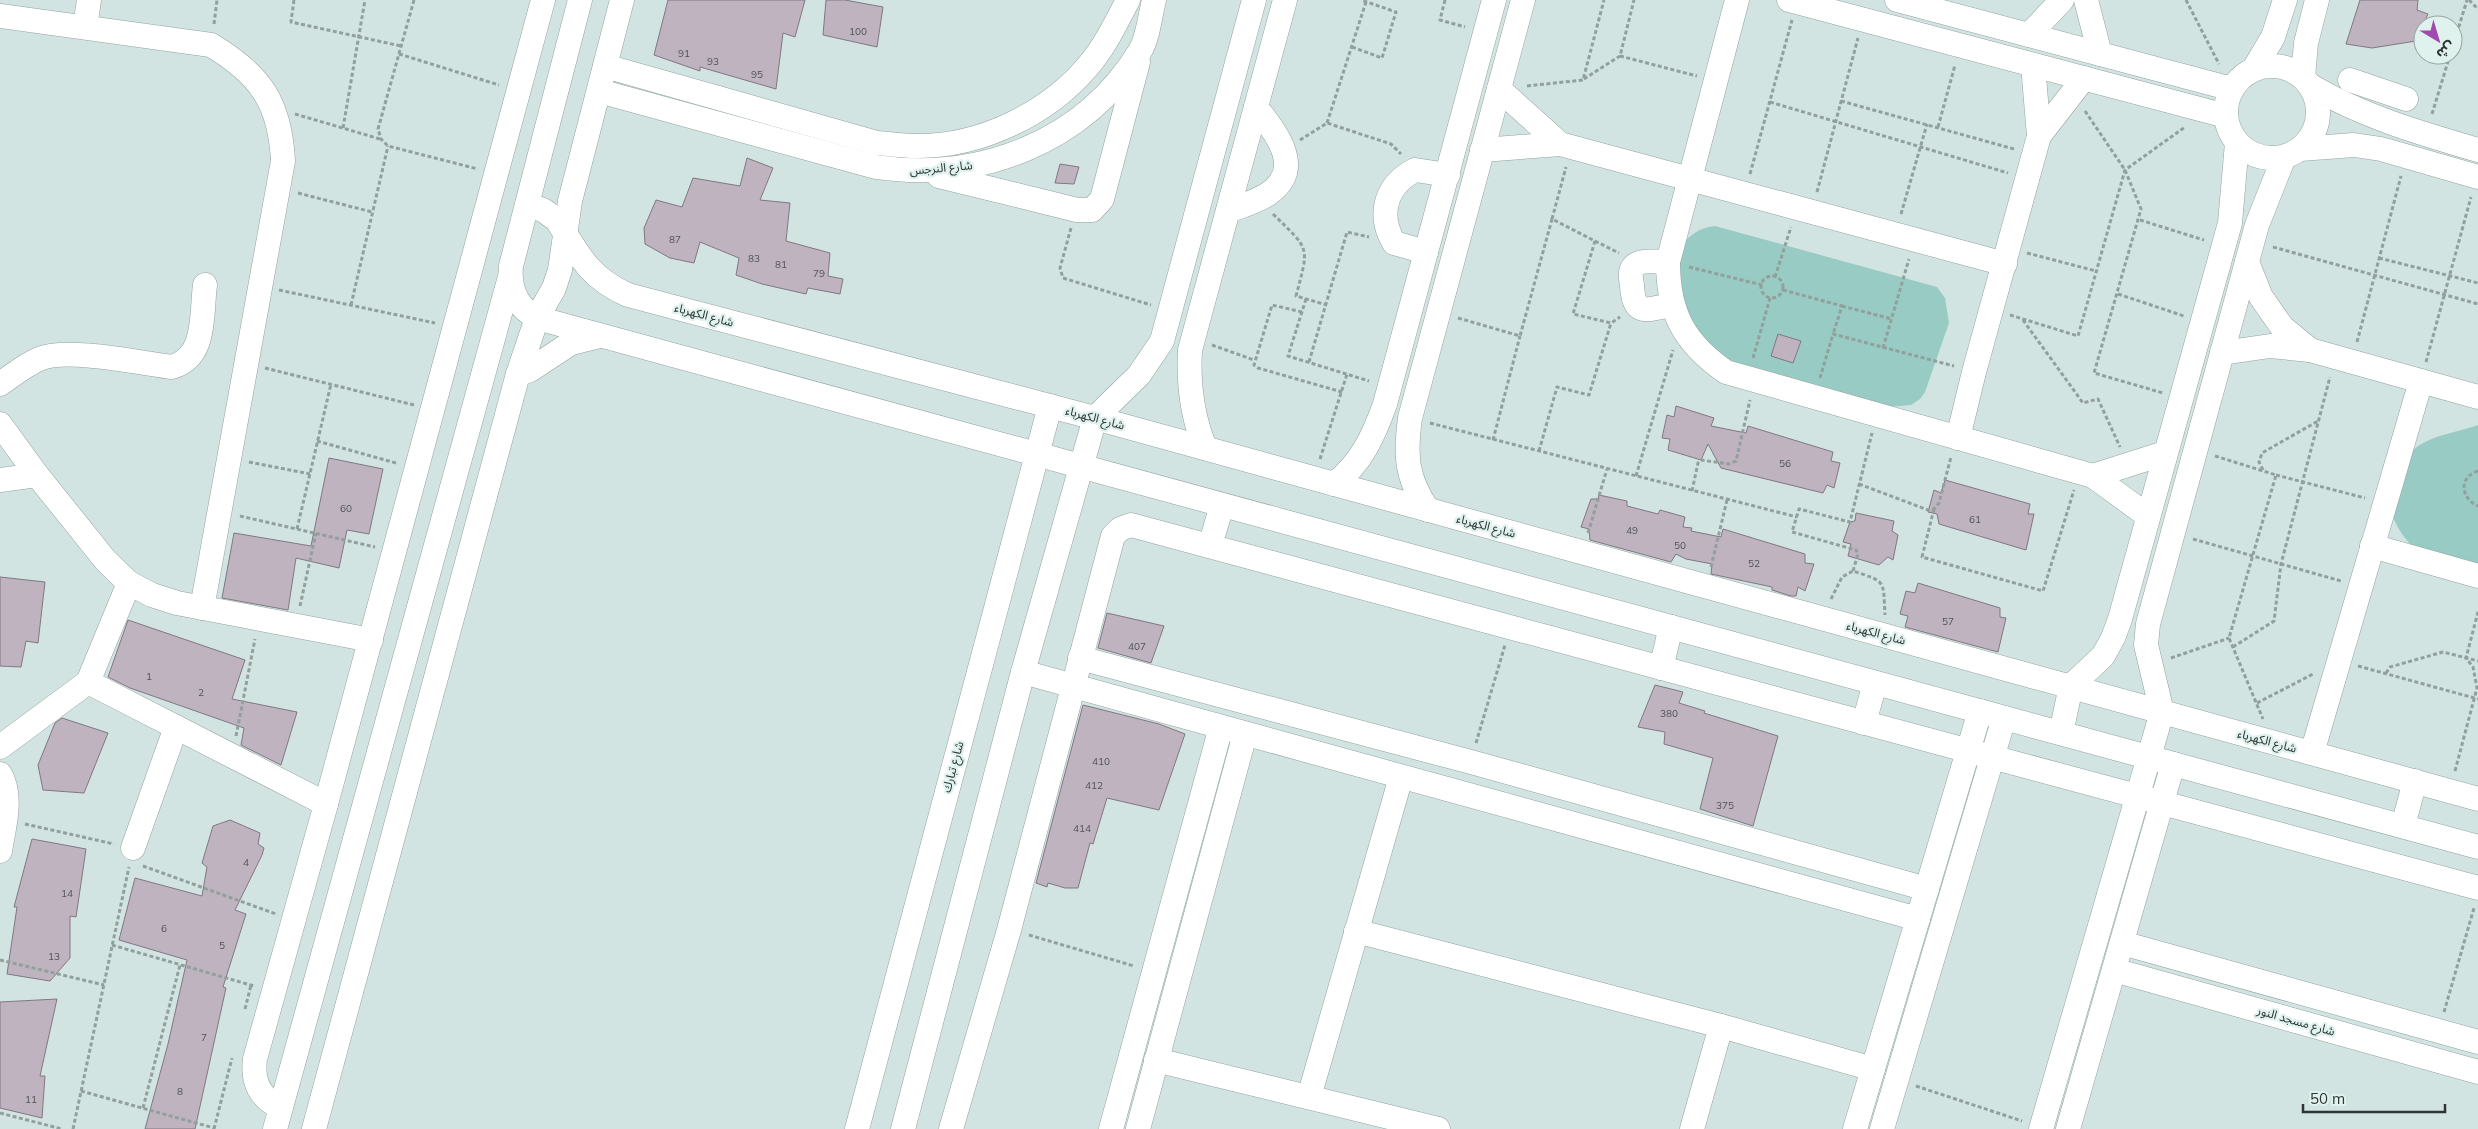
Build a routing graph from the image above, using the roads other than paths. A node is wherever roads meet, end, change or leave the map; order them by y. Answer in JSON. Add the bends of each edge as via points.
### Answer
{"nodes":[{"id":1,"x":89,"y":0,"type":"edge"},
{"id":2,"x":622,"y":0,"type":"edge"},
{"id":3,"x":1128,"y":0,"type":"edge"},
{"id":4,"x":1154,"y":0,"type":"edge"},
{"id":5,"x":1254,"y":0,"type":"edge"},
{"id":6,"x":1285,"y":0,"type":"edge"},
{"id":7,"x":1494,"y":0,"type":"edge"},
{"id":8,"x":1523,"y":0,"type":"edge"},
{"id":9,"x":1737,"y":0,"type":"edge"},
{"id":10,"x":1897,"y":0,"type":"edge"},
{"id":11,"x":2062,"y":0,"type":"edge"},
{"id":12,"x":2086,"y":0,"type":"edge"},
{"id":13,"x":2285,"y":0,"type":"edge"},
{"id":14,"x":2317,"y":0,"type":"edge"},
{"id":15,"x":1793,"y":1,"type":"edge"},
{"id":16,"x":542,"y":2,"type":"edge"},
{"id":17,"x":578,"y":8,"type":"edge"},
{"id":18,"x":0,"y":16,"type":"edge"},
{"id":19,"x":86,"y":27,"type":"junction"},
{"id":20,"x":2029,"y":35,"type":"junction"},
{"id":21,"x":1141,"y":50,"type":"junction"},
{"id":22,"x":2100,"y":54,"type":"junction"},
{"id":23,"x":2033,"y":65,"type":"junction"},
{"id":24,"x":605,"y":66,"type":"junction"},
{"id":25,"x":2254,"y":69,"type":"junction"},
{"id":26,"x":2307,"y":81,"type":"junction"},
{"id":27,"x":2078,"y":86,"type":"junction"},
{"id":28,"x":1499,"y":89,"type":"junction"},
{"id":29,"x":2232,"y":89,"type":"junction"},
{"id":30,"x":599,"y":91,"type":"junction"},
{"id":31,"x":2406,"y":99,"type":"dead end"},
{"id":32,"x":1256,"y":107,"type":"junction"},
{"id":33,"x":2361,"y":113,"type":"junction"},
{"id":34,"x":2216,"y":114,"type":"junction"},
{"id":35,"x":2237,"y":143,"type":"junction"},
{"id":36,"x":1566,"y":145,"type":"junction"},
{"id":37,"x":2037,"y":145,"type":"junction"},
{"id":38,"x":1482,"y":150,"type":"junction"},
{"id":39,"x":2478,"y":150,"type":"edge"},
{"id":40,"x":2292,"y":153,"type":"junction"},
{"id":41,"x":923,"y":172,"type":"junction"},
{"id":42,"x":1448,"y":175,"type":"junction"},
{"id":43,"x":2477,"y":177,"type":"edge"},
{"id":44,"x":1690,"y":179,"type":"junction"},
{"id":45,"x":527,"y":205,"type":"junction"},
{"id":46,"x":1228,"y":211,"type":"junction"},
{"id":47,"x":566,"y":235,"type":"junction"},
{"id":48,"x":1426,"y":252,"type":"junction"},
{"id":49,"x":2250,"y":252,"type":"junction"},
{"id":50,"x":2007,"y":256,"type":"junction"},
{"id":51,"x":1668,"y":262,"type":"junction"},
{"id":52,"x":510,"y":277,"type":"junction"},
{"id":53,"x":205,"y":285,"type":"dead end"},
{"id":54,"x":1676,"y":316,"type":"junction"},
{"id":55,"x":537,"y":318,"type":"junction"},
{"id":56,"x":600,"y":336,"type":"junction"},
{"id":57,"x":2310,"y":350,"type":"junction"},
{"id":58,"x":2222,"y":353,"type":"junction"},
{"id":59,"x":518,"y":374,"type":"junction"},
{"id":60,"x":2421,"y":381,"type":"junction"},
{"id":61,"x":0,"y":384,"type":"edge"},
{"id":62,"x":2478,"y":397,"type":"edge"},
{"id":63,"x":1050,"y":406,"type":"junction"},
{"id":64,"x":1095,"y":418,"type":"junction"},
{"id":65,"x":1,"y":430,"type":"edge"},
{"id":66,"x":1957,"y":437,"type":"junction"},
{"id":67,"x":1205,"y":448,"type":"junction"},
{"id":68,"x":2166,"y":452,"type":"junction"},
{"id":69,"x":1036,"y":455,"type":"junction"},
{"id":70,"x":1080,"y":466,"type":"junction"},
{"id":71,"x":2087,"y":474,"type":"junction"},
{"id":72,"x":37,"y":475,"type":"junction"},
{"id":73,"x":1,"y":478,"type":"edge"},
{"id":74,"x":1334,"y":484,"type":"junction"},
{"id":75,"x":1222,"y":505,"type":"junction"},
{"id":76,"x":1428,"y":510,"type":"junction"},
{"id":77,"x":2148,"y":516,"type":"junction"},
{"id":78,"x":1210,"y":546,"type":"junction"},
{"id":79,"x":2372,"y":546,"type":"junction"},
{"id":80,"x":2478,"y":576,"type":"edge"},
{"id":81,"x":130,"y":583,"type":"junction"},
{"id":82,"x":202,"y":608,"type":"junction"},
{"id":83,"x":1671,"y":627,"type":"junction"},
{"id":84,"x":371,"y":640,"type":"junction"},
{"id":85,"x":1080,"y":658,"type":"junction"},
{"id":86,"x":1660,"y":668,"type":"junction"},
{"id":87,"x":1023,"y":672,"type":"junction"},
{"id":88,"x":88,"y":682,"type":"junction"},
{"id":89,"x":1875,"y":683,"type":"junction"},
{"id":90,"x":1073,"y":686,"type":"junction"},
{"id":91,"x":2071,"y":686,"type":"junction"},
{"id":92,"x":1980,"y":712,"type":"junction"},
{"id":93,"x":2162,"y":712,"type":"junction"},
{"id":94,"x":2004,"y":718,"type":"junction"},
{"id":95,"x":1864,"y":723,"type":"junction"},
{"id":96,"x":176,"y":727,"type":"junction"},
{"id":97,"x":1221,"y":727,"type":"junction"},
{"id":98,"x":2061,"y":733,"type":"junction"},
{"id":99,"x":1245,"y":734,"type":"junction"},
{"id":100,"x":0,"y":748,"type":"edge"},
{"id":101,"x":1968,"y":751,"type":"junction"},
{"id":102,"x":2312,"y":753,"type":"junction"},
{"id":103,"x":1992,"y":757,"type":"junction"},
{"id":104,"x":2148,"y":757,"type":"junction"},
{"id":105,"x":2173,"y":764,"type":"junction"},
{"id":106,"x":0,"y":774,"type":"edge"},
{"id":107,"x":1401,"y":777,"type":"junction"},
{"id":108,"x":2415,"y":781,"type":"junction"},
{"id":109,"x":2137,"y":796,"type":"junction"},
{"id":110,"x":2478,"y":799,"type":"edge"},
{"id":111,"x":2162,"y":803,"type":"junction"},
{"id":112,"x":326,"y":804,"type":"junction"},
{"id":113,"x":1634,"y":809,"type":"junction"},
{"id":114,"x":2402,"y":826,"type":"junction"},
{"id":115,"x":1626,"y":839,"type":"junction"},
{"id":116,"x":2478,"y":847,"type":"edge"},
{"id":117,"x":0,"y":851,"type":"edge"},
{"id":118,"x":132,"y":855,"type":"road end"},
{"id":119,"x":1927,"y":889,"type":"junction"},
{"id":120,"x":2477,"y":896,"type":"edge"},
{"id":121,"x":1918,"y":919,"type":"junction"},
{"id":122,"x":1356,"y":931,"type":"junction"},
{"id":123,"x":2122,"y":942,"type":"junction"},
{"id":124,"x":2114,"y":970,"type":"junction"},
{"id":125,"x":1900,"y":978,"type":"junction"},
{"id":126,"x":1924,"y":985,"type":"junction"},
{"id":127,"x":1721,"y":1026,"type":"junction"},
{"id":128,"x":2478,"y":1042,"type":"edge"},
{"id":129,"x":1156,"y":1060,"type":"junction"},
{"id":130,"x":1873,"y":1069,"type":"junction"},
{"id":131,"x":2478,"y":1072,"type":"edge"},
{"id":132,"x":1309,"y":1098,"type":"junction"},
{"id":133,"x":278,"y":1118,"type":"edge"},
{"id":134,"x":2041,"y":1128,"type":"edge"},
{"id":135,"x":314,"y":1129,"type":"edge"},
{"id":136,"x":857,"y":1129,"type":"edge"},
{"id":137,"x":903,"y":1129,"type":"edge"},
{"id":138,"x":951,"y":1129,"type":"edge"},
{"id":139,"x":1110,"y":1129,"type":"edge"},
{"id":140,"x":1138,"y":1129,"type":"edge"},
{"id":141,"x":1438,"y":1129,"type":"edge"},
{"id":142,"x":1692,"y":1129,"type":"edge"},
{"id":143,"x":1855,"y":1129,"type":"edge"},
{"id":144,"x":1882,"y":1129,"type":"edge"},
{"id":145,"x":2068,"y":1129,"type":"edge"}],
"edges":[{"from":1,"to":19,"type":"street"},
{"from":2,"to":24,"type":"street"},
{"from":3,"to":24,"type":"street","name":"شارع النرجس","via":[[1112,33],[1089,65],[1061,93],[1029,116],[993,132],[955,142],[916,146],[877,143]]},
{"from":4,"to":21,"type":"street","name":"شارع النرجس"},
{"from":5,"to":64,"type":"street","via":[[1162,341],[1125,390]]},
{"from":6,"to":32,"type":"street"},
{"from":7,"to":42,"type":"street"},
{"from":8,"to":28,"type":"street"},
{"from":9,"to":44,"type":"street"},
{"from":10,"to":20,"type":"street"},
{"from":11,"to":20,"type":"street"},
{"from":12,"to":22,"type":"street"},
{"from":13,"to":25,"type":"street","via":[[2273,37]]},
{"from":14,"to":26,"type":"street","via":[[2306,43]]},
{"from":15,"to":23,"type":"street"},
{"from":16,"to":17,"type":"street"},
{"from":16,"to":84,"type":"street"},
{"from":17,"to":45,"type":"street"},
{"from":18,"to":19,"type":"street"},
{"from":19,"to":82,"type":"street","via":[[211,45],[237,60],[258,81],[273,107],[282,134],[283,162],[279,187]]},
{"from":20,"to":22,"type":"street"},
{"from":21,"to":41,"type":"street","name":"شارع النرجس","via":[[1115,84],[1084,115],[1048,139],[1008,157],[966,168]]},
{"from":21,"to":41,"type":"street","via":[[1102,199],[1092,210],[1077,210]]},
{"from":22,"to":29,"type":"street"},
{"from":23,"to":27,"type":"street"},
{"from":23,"to":37,"type":"street"},
{"from":24,"to":30,"type":"street"},
{"from":25,"to":26,"type":"street","via":[[2280,66]]},
{"from":25,"to":29,"type":"street","via":[[2238,80]]},
{"from":26,"to":33,"type":"street"},
{"from":26,"to":40,"type":"street","via":[[2318,104],[2318,119],[2313,134]]},
{"from":27,"to":34,"type":"street"},
{"from":27,"to":37,"type":"street"},
{"from":28,"to":36,"type":"street"},
{"from":28,"to":38,"type":"street"},
{"from":29,"to":34,"type":"street"},
{"from":30,"to":41,"type":"street","name":"شارع النرجس","via":[[876,167]]},
{"from":30,"to":47,"type":"street","via":[[570,201]]},
{"from":31,"to":33,"type":"street","via":[[2361,84]]},
{"from":32,"to":46,"type":"street"},
{"from":32,"to":46,"type":"street","via":[[1284,149],[1285,165],[1281,180],[1267,195]]},
{"from":33,"to":39,"type":"street"},
{"from":34,"to":35,"type":"street"},
{"from":35,"to":40,"type":"street","via":[[2259,156],[2272,158]]},
{"from":35,"to":68,"type":"street","via":[[2230,223]]},
{"from":36,"to":38,"type":"street"},
{"from":36,"to":44,"type":"street"},
{"from":37,"to":50,"type":"street"},
{"from":38,"to":76,"type":"street","via":[[1410,418],[1408,468],[1415,491]]},
{"from":40,"to":43,"type":"street","via":[[2354,145],[2381,149]]},
{"from":40,"to":49,"type":"street","via":[[2256,225]]},
{"from":42,"to":48,"type":"street"},
{"from":42,"to":48,"type":"street","via":[[1415,170],[1391,190],[1384,207],[1387,232],[1394,243]]},
{"from":44,"to":50,"type":"street","via":[[1905,237]]},
{"from":44,"to":51,"type":"street"},
{"from":45,"to":47,"type":"street","name":"شارع الكهرباء","via":[[551,214]]},
{"from":45,"to":52,"type":"street"},
{"from":46,"to":67,"type":"street","via":[[1190,350],[1190,391]]},
{"from":47,"to":55,"type":"street","via":[[554,288]]},
{"from":47,"to":63,"type":"street","name":"شارع الكهرباء","via":[[589,270],[613,289],[628,295]]},
{"from":48,"to":74,"type":"street","via":[[1376,428],[1350,473]]},
{"from":49,"to":57,"type":"street","via":[[2261,297],[2282,327]]},
{"from":49,"to":58,"type":"street"},
{"from":50,"to":66,"type":"street"},
{"from":51,"to":54,"type":"street","via":[[1668,284]]},
{"from":51,"to":54,"type":"street","via":[[1634,265],[1630,271],[1633,302],[1644,309]]},
{"from":52,"to":55,"type":"street","via":[[519,302]]},
{"from":52,"to":133,"type":"street"},
{"from":53,"to":61,"type":"street","via":[[197,347],[188,361],[180,365],[172,367],[60,354],[38,359]]},
{"from":54,"to":66,"type":"street","via":[[1693,344],[1726,372]]},
{"from":55,"to":56,"type":"street"},
{"from":55,"to":59,"type":"street"},
{"from":56,"to":59,"type":"street","via":[[571,343],[530,370]]},
{"from":56,"to":69,"type":"street"},
{"from":57,"to":58,"type":"street","via":[[2270,346]]},
{"from":57,"to":60,"type":"street"},
{"from":58,"to":93,"type":"street","via":[[2148,624],[2146,645]]},
{"from":59,"to":135,"type":"street"},
{"from":60,"to":62,"type":"street"},
{"from":60,"to":79,"type":"street"},
{"from":63,"to":64,"type":"street","name":"شارع الكهرباء"},
{"from":63,"to":69,"type":"street","name":"شارع تبارك"},
{"from":64,"to":67,"type":"street","name":"شارع الكهرباء"},
{"from":64,"to":70,"type":"street"},
{"from":65,"to":72,"type":"street"},
{"from":66,"to":71,"type":"street"},
{"from":67,"to":74,"type":"street","name":"شارع الكهرباء"},
{"from":68,"to":71,"type":"street"},
{"from":68,"to":77,"type":"street"},
{"from":69,"to":70,"type":"street"},
{"from":69,"to":136,"type":"street","name":"شارع تبارك"},
{"from":70,"to":75,"type":"street"},
{"from":70,"to":87,"type":"street"},
{"from":71,"to":77,"type":"street"},
{"from":72,"to":73,"type":"street"},
{"from":72,"to":81,"type":"street","via":[[106,561]]},
{"from":74,"to":76,"type":"street","name":"شارع الكهرباء"},
{"from":75,"to":78,"type":"street"},
{"from":75,"to":83,"type":"street"},
{"from":76,"to":91,"type":"street","name":"شارع الكهرباء"},
{"from":77,"to":91,"type":"street","via":[[2113,638],[2103,656]]},
{"from":78,"to":85,"type":"street","via":[[1138,526],[1124,526],[1116,532]]},
{"from":78,"to":86,"type":"street"},
{"from":79,"to":80,"type":"street"},
{"from":79,"to":102,"type":"street"},
{"from":81,"to":82,"type":"street","via":[[160,598]]},
{"from":81,"to":88,"type":"street"},
{"from":82,"to":84,"type":"street"},
{"from":83,"to":86,"type":"street"},
{"from":83,"to":89,"type":"street"},
{"from":84,"to":112,"type":"street"},
{"from":85,"to":90,"type":"street"},
{"from":85,"to":113,"type":"street"},
{"from":86,"to":95,"type":"street"},
{"from":87,"to":90,"type":"street"},
{"from":87,"to":137,"type":"street"},
{"from":88,"to":96,"type":"street"},
{"from":88,"to":100,"type":"street"},
{"from":89,"to":92,"type":"street"},
{"from":89,"to":95,"type":"street"},
{"from":90,"to":97,"type":"street"},
{"from":90,"to":138,"type":"street","via":[[1009,930]]},
{"from":91,"to":93,"type":"street","name":"شارع الكهرباء"},
{"from":91,"to":98,"type":"street"},
{"from":92,"to":94,"type":"street"},
{"from":92,"to":101,"type":"street"},
{"from":93,"to":102,"type":"street","name":"شارع الكهرباء"},
{"from":93,"to":104,"type":"street"},
{"from":94,"to":98,"type":"street"},
{"from":94,"to":103,"type":"street"},
{"from":95,"to":101,"type":"street"},
{"from":96,"to":112,"type":"street"},
{"from":96,"to":118,"type":"street"},
{"from":97,"to":99,"type":"street"},
{"from":97,"to":139,"type":"street"},
{"from":98,"to":104,"type":"street"},
{"from":99,"to":107,"type":"street"},
{"from":99,"to":129,"type":"street"},
{"from":101,"to":103,"type":"street"},
{"from":101,"to":119,"type":"street"},
{"from":102,"to":108,"type":"street","name":"شارع الكهرباء"},
{"from":103,"to":109,"type":"street"},
{"from":103,"to":126,"type":"street"},
{"from":104,"to":105,"type":"street"},
{"from":104,"to":109,"type":"street"},
{"from":105,"to":111,"type":"street"},
{"from":105,"to":114,"type":"street"},
{"from":106,"to":117,"type":"street","via":[[7,808]]},
{"from":107,"to":115,"type":"street"},
{"from":107,"to":122,"type":"street"},
{"from":108,"to":110,"type":"street","name":"شارع الكهرباء"},
{"from":108,"to":114,"type":"street"},
{"from":109,"to":111,"type":"street"},
{"from":109,"to":134,"type":"street"},
{"from":111,"to":120,"type":"street"},
{"from":111,"to":123,"type":"street"},
{"from":112,"to":133,"type":"street","via":[[254,1072],[256,1085]]},
{"from":113,"to":115,"type":"street"},
{"from":113,"to":119,"type":"street"},
{"from":114,"to":116,"type":"street"},
{"from":115,"to":121,"type":"street"},
{"from":119,"to":121,"type":"street"},
{"from":121,"to":125,"type":"street"},
{"from":122,"to":127,"type":"street"},
{"from":122,"to":132,"type":"street"},
{"from":123,"to":124,"type":"street"},
{"from":123,"to":128,"type":"street"},
{"from":124,"to":131,"type":"street","name":"شارع مسجد النور"},
{"from":124,"to":145,"type":"street"},
{"from":125,"to":126,"type":"street"},
{"from":125,"to":130,"type":"street"},
{"from":126,"to":144,"type":"street"},
{"from":127,"to":130,"type":"street"},
{"from":127,"to":142,"type":"street"},
{"from":129,"to":132,"type":"street"},
{"from":129,"to":140,"type":"street"},
{"from":130,"to":143,"type":"street"},
{"from":132,"to":141,"type":"street"}]}
